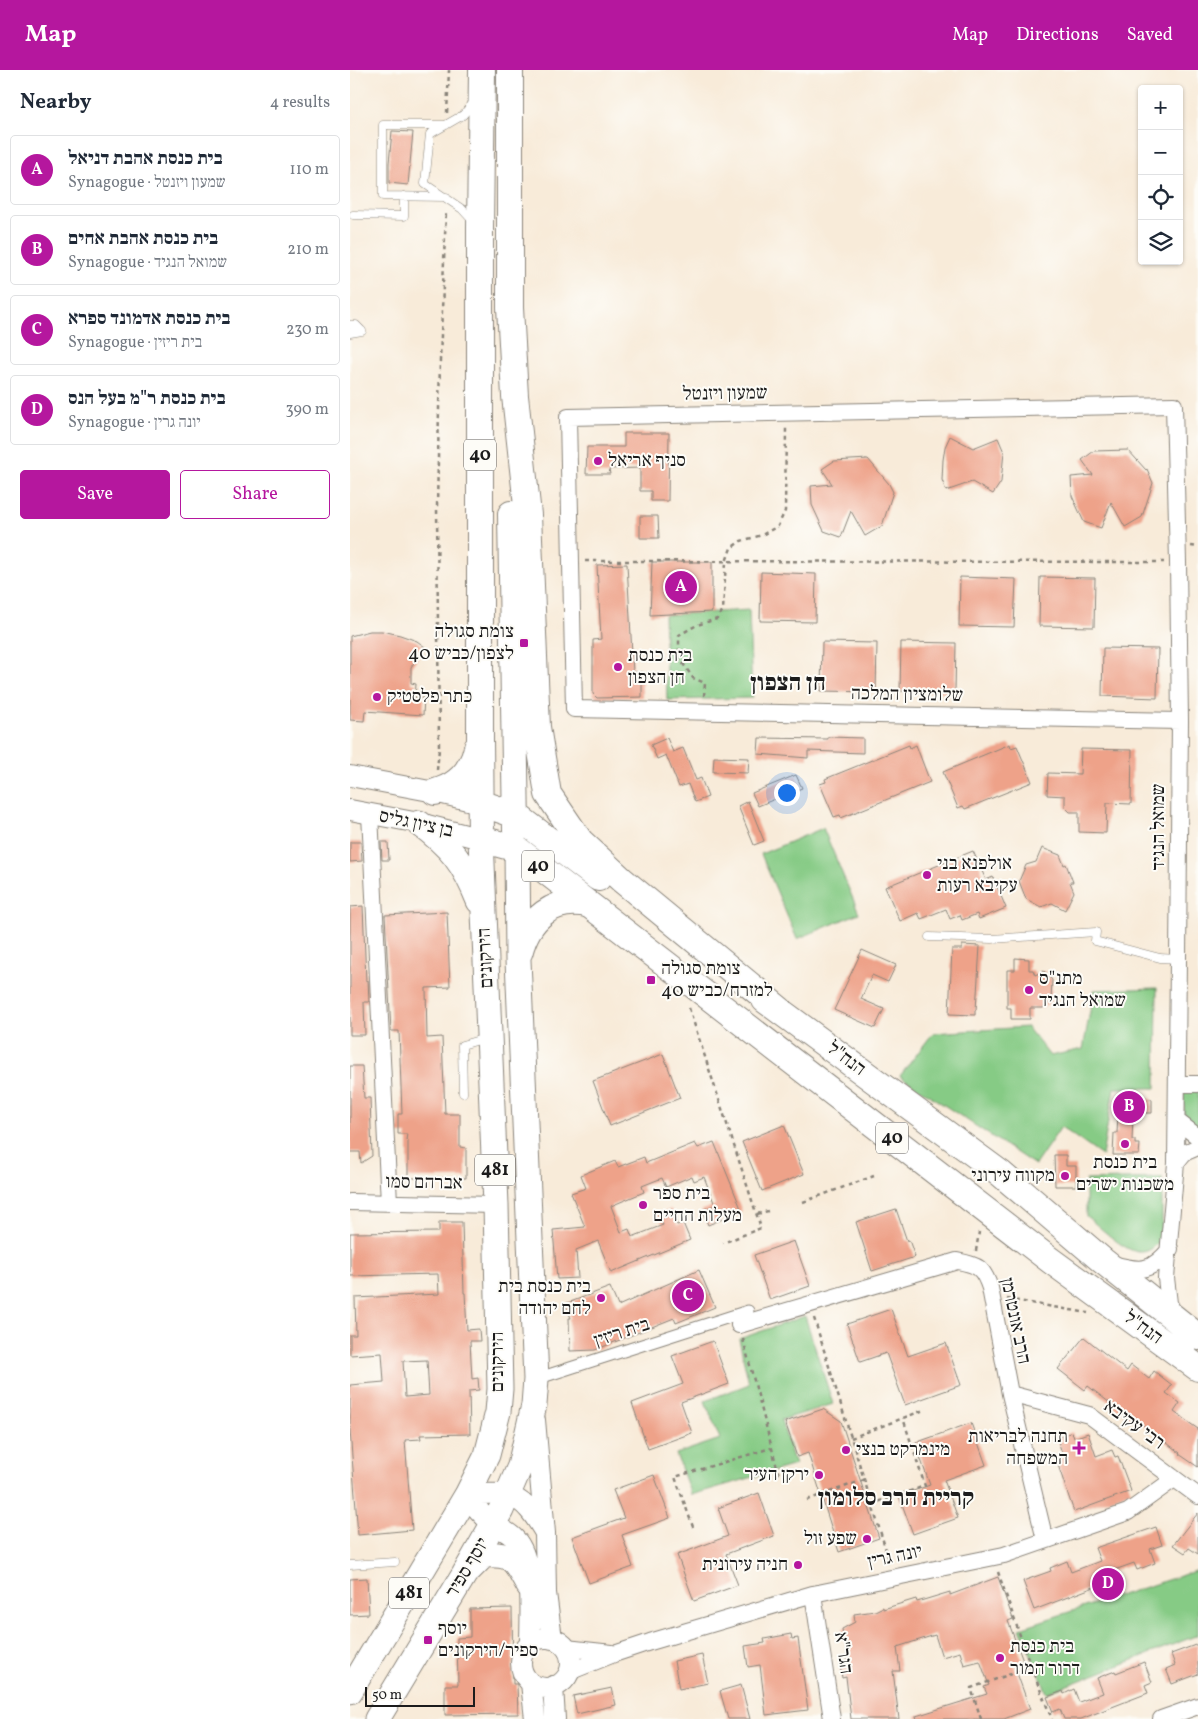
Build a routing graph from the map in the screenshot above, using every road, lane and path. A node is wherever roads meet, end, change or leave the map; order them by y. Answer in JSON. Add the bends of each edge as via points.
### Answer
{"nodes":[{"id":1,"x":449,"y":70,"type":"edge"},
{"id":2,"x":510,"y":70,"type":"edge"},
{"id":3,"x":482,"y":82,"type":"edge"},
{"id":4,"x":446,"y":125,"type":"junction"},
{"id":5,"x":404,"y":196,"type":"junction"},
{"id":6,"x":446,"y":197,"type":"junction"},
{"id":7,"x":353,"y":215,"type":"dead end"},
{"id":8,"x":480,"y":228,"type":"junction"},
{"id":9,"x":350,"y":325,"type":"edge"},
{"id":10,"x":350,"y":333,"type":"edge"},
{"id":11,"x":515,"y":396,"type":"junction"},
{"id":12,"x":1174,"y":405,"type":"joint"},
{"id":13,"x":786,"y":412,"type":"junction"},
{"id":14,"x":571,"y":562,"type":"junction"},
{"id":15,"x":726,"y":562,"type":"junction"},
{"id":16,"x":1178,"y":562,"type":"junction"},
{"id":17,"x":574,"y":709,"type":"joint"},
{"id":18,"x":704,"y":712,"type":"junction"},
{"id":19,"x":1180,"y":721,"type":"junction"},
{"id":20,"x":480,"y":738,"type":"junction"},
{"id":21,"x":350,"y":776,"type":"edge"},
{"id":22,"x":436,"y":792,"type":"junction"},
{"id":23,"x":480,"y":803,"type":"junction"},
{"id":24,"x":350,"y":810,"type":"edge"},
{"id":25,"x":370,"y":814,"type":"junction"},
{"id":26,"x":516,"y":815,"type":"junction"},
{"id":27,"x":419,"y":823,"type":"junction"},
{"id":28,"x":482,"y":839,"type":"junction"},
{"id":29,"x":517,"y":849,"type":"junction"},
{"id":30,"x":589,"y":905,"type":"junction"},
{"id":31,"x":484,"y":915,"type":"junction"},
{"id":32,"x":929,"y":937,"type":"dead end"},
{"id":33,"x":1178,"y":958,"type":"junction"},
{"id":34,"x":518,"y":960,"type":"junction"},
{"id":35,"x":689,"y":1008,"type":"dead end"},
{"id":36,"x":780,"y":1010,"type":"junction"},
{"id":37,"x":490,"y":1037,"type":"junction"},
{"id":38,"x":1177,"y":1084,"type":"junction"},
{"id":39,"x":1198,"y":1084,"type":"edge"},
{"id":40,"x":463,"y":1093,"type":"dead end"},
{"id":41,"x":1177,"y":1121,"type":"junction"},
{"id":42,"x":1198,"y":1137,"type":"edge"},
{"id":43,"x":1198,"y":1147,"type":"edge"},
{"id":44,"x":1176,"y":1163,"type":"junction"},
{"id":45,"x":874,"y":1176,"type":"dead end"},
{"id":46,"x":350,"y":1202,"type":"edge"},
{"id":47,"x":803,"y":1202,"type":"dead end"},
{"id":48,"x":389,"y":1203,"type":"junction"},
{"id":49,"x":496,"y":1205,"type":"junction"},
{"id":50,"x":768,"y":1211,"type":"dead end"},
{"id":51,"x":757,"y":1214,"type":"junction"},
{"id":52,"x":981,"y":1225,"type":"dead end"},
{"id":53,"x":723,"y":1243,"type":"dead end"},
{"id":54,"x":1170,"y":1249,"type":"junction"},
{"id":55,"x":1103,"y":1261,"type":"junction"},
{"id":56,"x":974,"y":1264,"type":"junction"},
{"id":57,"x":991,"y":1296,"type":"junction"},
{"id":58,"x":810,"y":1304,"type":"junction"},
{"id":59,"x":748,"y":1311,"type":"dead end"},
{"id":60,"x":1096,"y":1314,"type":"dead end"},
{"id":61,"x":739,"y":1325,"type":"joint"},
{"id":62,"x":1188,"y":1330,"type":"edge"},
{"id":63,"x":1198,"y":1368,"type":"edge"},
{"id":64,"x":536,"y":1379,"type":"junction"},
{"id":65,"x":1010,"y":1394,"type":"junction"},
{"id":66,"x":534,"y":1405,"type":"junction"},
{"id":67,"x":924,"y":1410,"type":"dead end"},
{"id":68,"x":903,"y":1418,"type":"junction"},
{"id":69,"x":851,"y":1438,"type":"junction"},
{"id":70,"x":772,"y":1448,"type":"junction"},
{"id":71,"x":779,"y":1475,"type":"dead end"},
{"id":72,"x":1174,"y":1479,"type":"junction"},
{"id":73,"x":864,"y":1480,"type":"junction"},
{"id":74,"x":467,"y":1495,"type":"junction"},
{"id":75,"x":508,"y":1495,"type":"junction"},
{"id":76,"x":1198,"y":1496,"type":"edge"},
{"id":77,"x":807,"y":1500,"type":"dead end"},
{"id":78,"x":871,"y":1504,"type":"junction"},
{"id":79,"x":494,"y":1525,"type":"junction"},
{"id":80,"x":693,"y":1527,"type":"dead end"},
{"id":81,"x":545,"y":1533,"type":"junction"},
{"id":82,"x":1045,"y":1540,"type":"junction"},
{"id":83,"x":993,"y":1557,"type":"junction"},
{"id":84,"x":395,"y":1562,"type":"dead end"},
{"id":85,"x":350,"y":1564,"type":"edge"},
{"id":86,"x":464,"y":1575,"type":"junction"},
{"id":87,"x":894,"y":1577,"type":"junction"},
{"id":88,"x":529,"y":1586,"type":"junction"},
{"id":89,"x":814,"y":1594,"type":"junction"},
{"id":90,"x":530,"y":1644,"type":"junction"},
{"id":91,"x":559,"y":1644,"type":"junction"},
{"id":92,"x":614,"y":1654,"type":"junction"},
{"id":93,"x":1031,"y":1667,"type":"junction"},
{"id":94,"x":569,"y":1672,"type":"junction"},
{"id":95,"x":531,"y":1683,"type":"junction"},
{"id":96,"x":553,"y":1686,"type":"junction"},
{"id":97,"x":350,"y":1691,"type":"edge"},
{"id":98,"x":1198,"y":1706,"type":"edge"},
{"id":99,"x":377,"y":1719,"type":"edge"},
{"id":100,"x":535,"y":1719,"type":"edge"},
{"id":101,"x":555,"y":1719,"type":"edge"},
{"id":102,"x":832,"y":1719,"type":"edge"},
{"id":103,"x":981,"y":1719,"type":"edge"},
{"id":104,"x":1052,"y":1719,"type":"edge"},
{"id":105,"x":1161,"y":1719,"type":"edge"}],
"edges":[{"from":1,"to":4,"type":"path"},
{"from":2,"to":11,"type":"highway","number":"40","via":[[510,308]]},
{"from":3,"to":4,"type":"lane","via":[[463,115]]},
{"from":3,"to":8,"type":"highway","number":"40"},
{"from":4,"to":5,"type":"lane","via":[[383,125],[383,196]]},
{"from":4,"to":6,"type":"lane","via":[[430,134],[425,184]]},
{"from":5,"to":6,"type":"lane"},
{"from":5,"to":7,"type":"lane","via":[[404,216]]},
{"from":6,"to":8,"type":"lane"},
{"from":6,"to":22,"type":"path","via":[[437,507],[439,749]]},
{"from":8,"to":20,"type":"highway","number":"40"},
{"from":9,"to":10,"type":"lane","via":[[362,330]]},
{"from":11,"to":26,"type":"highway","number":"40","via":[[511,455]]},
{"from":11,"to":36,"type":"highway","number":"40","via":[[528,515],[538,727],[548,794],[580,841],[622,880]]},
{"from":12,"to":13,"type":"street","name":"שמעון ויזנטל"},
{"from":12,"to":16,"type":"street","name":"שמואל הנגיד"},
{"from":13,"to":14,"type":"street","name":"שמעון ויזנטל","via":[[568,416]]},
{"from":13,"to":15,"type":"path","via":[[785,511],[778,526],[731,548]]},
{"from":14,"to":15,"type":"path"},
{"from":14,"to":17,"type":"street","name":"שמעון ויזנטל"},
{"from":15,"to":16,"type":"path"},
{"from":15,"to":18,"type":"path","via":[[723,610],[717,619],[697,625],[679,636],[679,658],[693,678],[705,683]]},
{"from":16,"to":19,"type":"street","name":"שמואל הנגיד"},
{"from":17,"to":18,"type":"street","name":"שלומציון המלכה"},
{"from":18,"to":19,"type":"street","name":"שלומציון המלכה"},
{"from":19,"to":33,"type":"street","name":"שמואל הנגיד"},
{"from":20,"to":22,"type":"highway","via":[[473,763],[461,780]]},
{"from":20,"to":23,"type":"highway","number":"40"},
{"from":21,"to":22,"type":"street","name":"בן ציון גליס"},
{"from":22,"to":23,"type":"street","name":"בן ציון גליס"},
{"from":23,"to":26,"type":"highway","name":"הנח\"ל","number":"40"},
{"from":23,"to":28,"type":"highway","number":"40"},
{"from":24,"to":25,"type":"street","name":"בן ציון גליס"},
{"from":25,"to":27,"type":"street","name":"בן ציון גליס"},
{"from":25,"to":48,"type":"street"},
{"from":26,"to":29,"type":"highway","number":"40"},
{"from":26,"to":36,"type":"highway","name":"הנח\"ל","number":"40","via":[[658,925]]},
{"from":27,"to":28,"type":"street","name":"בן ציון גליס"},
{"from":27,"to":31,"type":"main road","via":[[457,857]]},
{"from":28,"to":29,"type":"highway","number":"40"},
{"from":28,"to":31,"type":"main road","name":"הירקונים","number":"481"},
{"from":29,"to":30,"type":"highway","number":"40"},
{"from":29,"to":34,"type":"main road","name":"הירקונים","number":"481"},
{"from":30,"to":34,"type":"main road","via":[[569,902],[545,912],[527,933]]},
{"from":30,"to":63,"type":"highway","name":"הנח\"ל","number":"40","via":[[1050,1260]]},
{"from":31,"to":37,"type":"main road","name":"הירקונים","number":"481"},
{"from":32,"to":33,"type":"lane","via":[[992,939],[1096,932],[1095,941],[1160,958]]},
{"from":33,"to":38,"type":"street","name":"שמואל הנגיד"},
{"from":34,"to":64,"type":"main road","name":"הירקונים","number":"481"},
{"from":35,"to":51,"type":"path"},
{"from":36,"to":55,"type":"highway","name":"הנח\"ל","number":"40","via":[[1000,1173]]},
{"from":37,"to":40,"type":"lane","via":[[462,1045]]},
{"from":37,"to":49,"type":"main road","name":"הירקונים","number":"481"},
{"from":38,"to":39,"type":"street"},
{"from":38,"to":41,"type":"street","name":"שמואל הנגיד"},
{"from":41,"to":42,"type":"street"},
{"from":41,"to":44,"type":"street","name":"שמואל הנגיד"},
{"from":43,"to":44,"type":"street","via":[[1184,1153]]},
{"from":44,"to":54,"type":"street","name":"שמואל הנגיד"},
{"from":45,"to":47,"type":"path"},
{"from":46,"to":48,"type":"street","name":"אברהם סמו"},
{"from":48,"to":49,"type":"street","name":"אברהם סמו"},
{"from":49,"to":74,"type":"main road","name":"הירקונים","number":"481","via":[[498,1412],[487,1455]]},
{"from":50,"to":51,"type":"path"},
{"from":51,"to":53,"type":"path","via":[[761,1228]]},
{"from":52,"to":56,"type":"path"},
{"from":54,"to":55,"type":"street","via":[[1152,1267],[1142,1270]]},
{"from":54,"to":62,"type":"street","name":"שמואל הנגיד","via":[[1166,1278],[1168,1303]]},
{"from":55,"to":62,"type":"highway","name":"הנח\"ל","number":"40"},
{"from":56,"to":57,"type":"street","name":"הרב אונטרמן","via":[[986,1275]]},
{"from":56,"to":58,"type":"street","name":"הרב אונטרמן","via":[[957,1261]]},
{"from":57,"to":60,"type":"path"},
{"from":57,"to":65,"type":"street","name":"הרב אונטרמן"},
{"from":58,"to":61,"type":"street","name":"הרב אונטרמן"},
{"from":58,"to":69,"type":"path"},
{"from":59,"to":64,"type":"street","name":"בית ריזין"},
{"from":61,"to":70,"type":"path"},
{"from":64,"to":66,"type":"main road","name":"הירקונים","number":"481"},
{"from":65,"to":72,"type":"street","name":"רבי עקיבא","via":[[1089,1416]]},
{"from":65,"to":82,"type":"street","name":"הרב אונטרמן"},
{"from":66,"to":75,"type":"main road","name":"יוסף ספיר","number":"481","via":[[520,1466]]},
{"from":66,"to":81,"type":"street","name":"הירקונים"},
{"from":67,"to":68,"type":"path"},
{"from":68,"to":69,"type":"path"},
{"from":68,"to":78,"type":"path","via":[[925,1486]]},
{"from":69,"to":73,"type":"path"},
{"from":70,"to":71,"type":"path"},
{"from":70,"to":80,"type":"path","via":[[676,1477]]},
{"from":72,"to":76,"type":"street","name":"רבי עקיבא"},
{"from":72,"to":82,"type":"street","name":"יונה גרין","via":[[1128,1512]]},
{"from":73,"to":77,"type":"path"},
{"from":73,"to":78,"type":"path"},
{"from":74,"to":75,"type":"street"},
{"from":74,"to":79,"type":"street"},
{"from":74,"to":97,"type":"main road","name":"יוסף ספיר","number":"481"},
{"from":75,"to":79,"type":"main road","name":"יוסף ספיר","number":"481"},
{"from":75,"to":81,"type":"street","via":[[533,1512]]},
{"from":78,"to":87,"type":"path"},
{"from":79,"to":86,"type":"main road","name":"יוסף ספיר","number":"481"},
{"from":79,"to":88,"type":"street","via":[[517,1541],[526,1558]]},
{"from":81,"to":91,"type":"street","name":"הירקונים","via":[[546,1593]]},
{"from":82,"to":83,"type":"street","name":"יונה גרין"},
{"from":83,"to":87,"type":"street","name":"יונה גרין"},
{"from":83,"to":93,"type":"path"},
{"from":84,"to":85,"type":"lane"},
{"from":86,"to":88,"type":"main road","via":[[484,1555],[500,1554],[514,1561]]},
{"from":86,"to":99,"type":"main road","name":"יוסף ספיר","number":"481"},
{"from":87,"to":89,"type":"street","name":"יונה גרין"},
{"from":88,"to":90,"type":"street"},
{"from":89,"to":92,"type":"street","name":"יונה גרין"},
{"from":89,"to":102,"type":"street","name":"הגר\"א"},
{"from":90,"to":91,"type":"street","via":[[544,1638]]},
{"from":90,"to":95,"type":"street","via":[[524,1650],[521,1666]]},
{"from":91,"to":92,"type":"street","name":"יונה גרין"},
{"from":91,"to":94,"type":"street","via":[[569,1655]]},
{"from":92,"to":94,"type":"street","name":"יונה גרין"},
{"from":93,"to":103,"type":"path","via":[[971,1688]]},
{"from":93,"to":104,"type":"path"},
{"from":94,"to":96,"type":"street","via":[[565,1679]]},
{"from":95,"to":96,"type":"street","via":[[542,1688]]},
{"from":95,"to":100,"type":"street"},
{"from":96,"to":101,"type":"street"},
{"from":98,"to":105,"type":"street"}]}
